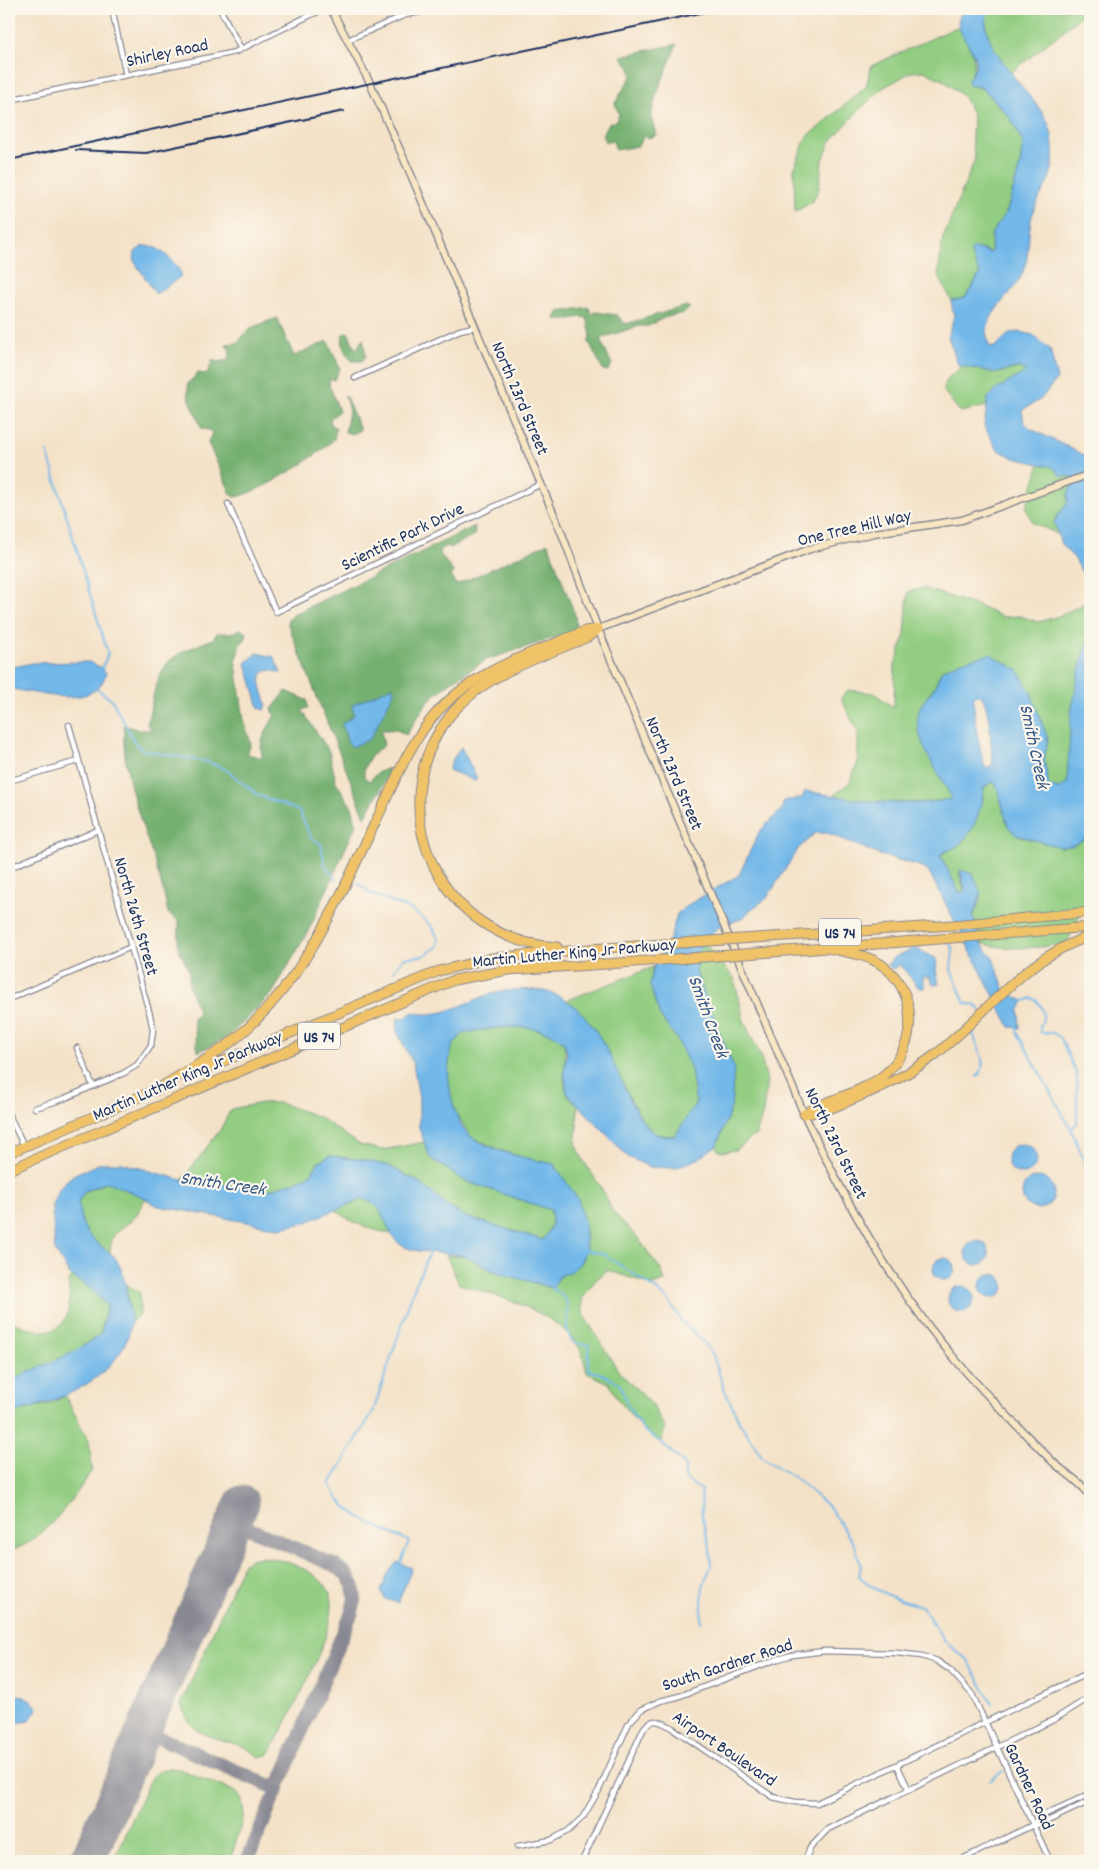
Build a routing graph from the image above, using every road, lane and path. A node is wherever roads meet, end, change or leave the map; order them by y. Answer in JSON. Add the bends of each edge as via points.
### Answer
{"nodes":[{"id":1,"x":112,"y":9,"type":"edge"},
{"id":2,"x":220,"y":9,"type":"edge"},
{"id":3,"x":323,"y":9,"type":"edge"},
{"id":4,"x":331,"y":9,"type":"edge"},
{"id":5,"x":436,"y":9,"type":"edge"},
{"id":6,"x":348,"y":40,"type":"junction"},
{"id":7,"x":240,"y":49,"type":"junction"},
{"id":8,"x":126,"y":75,"type":"junction"},
{"id":9,"x":9,"y":100,"type":"edge"},
{"id":10,"x":474,"y":327,"type":"junction"},
{"id":11,"x":355,"y":378,"type":"dead end"},
{"id":12,"x":1090,"y":474,"type":"edge"},
{"id":13,"x":541,"y":484,"type":"junction"},
{"id":14,"x":228,"y":504,"type":"dead end"},
{"id":15,"x":598,"y":629,"type":"junction"},
{"id":16,"x":68,"y":725,"type":"dead end"},
{"id":17,"x":78,"y":761,"type":"junction"},
{"id":18,"x":9,"y":781,"type":"edge"},
{"id":19,"x":98,"y":830,"type":"junction"},
{"id":20,"x":9,"y":868,"type":"edge"},
{"id":21,"x":1090,"y":912,"type":"edge"},
{"id":22,"x":1090,"y":927,"type":"edge"},
{"id":23,"x":1090,"y":936,"type":"edge"},
{"id":24,"x":131,"y":947,"type":"junction"},
{"id":25,"x":827,"y":948,"type":"junction"},
{"id":26,"x":590,"y":949,"type":"junction"},
{"id":27,"x":9,"y":999,"type":"edge"},
{"id":28,"x":77,"y":1048,"type":"dead end"},
{"id":29,"x":93,"y":1086,"type":"junction"},
{"id":30,"x":156,"y":1090,"type":"junction"},
{"id":31,"x":36,"y":1108,"type":"dead end"},
{"id":32,"x":804,"y":1114,"type":"junction"},
{"id":33,"x":9,"y":1117,"type":"edge"},
{"id":34,"x":24,"y":1146,"type":"junction"},
{"id":35,"x":9,"y":1153,"type":"edge"},
{"id":36,"x":9,"y":1170,"type":"edge"},
{"id":37,"x":1088,"y":1489,"type":"edge"},
{"id":38,"x":1090,"y":1496,"type":"edge"},
{"id":39,"x":1090,"y":1672,"type":"edge"},
{"id":40,"x":1090,"y":1697,"type":"edge"},
{"id":41,"x":985,"y":1723,"type":"junction"},
{"id":42,"x":996,"y":1748,"type":"junction"},
{"id":43,"x":897,"y":1766,"type":"junction"},
{"id":44,"x":909,"y":1790,"type":"junction"},
{"id":45,"x":1090,"y":1794,"type":"edge"},
{"id":46,"x":1090,"y":1801,"type":"edge"},
{"id":47,"x":1033,"y":1825,"type":"junction"},
{"id":48,"x":518,"y":1846,"type":"dead end"},
{"id":49,"x":582,"y":1861,"type":"edge"},
{"id":50,"x":804,"y":1861,"type":"edge"},
{"id":51,"x":958,"y":1861,"type":"edge"},
{"id":52,"x":1050,"y":1861,"type":"edge"}],
"edges":[{"from":1,"to":8,"type":"street"},
{"from":2,"to":7,"type":"street"},
{"from":3,"to":7,"type":"street","name":"Shirley Road"},
{"from":4,"to":6,"type":"main road","name":"North 23rd Street"},
{"from":5,"to":6,"type":"street","via":[[405,15]]},
{"from":6,"to":10,"type":"main road","name":"North 23rd Street","via":[[398,144]]},
{"from":7,"to":8,"type":"street","name":"Shirley Road"},
{"from":8,"to":9,"type":"street","name":"Shirley Road"},
{"from":10,"to":11,"type":"street","via":[[460,330]]},
{"from":10,"to":13,"type":"main road","name":"North 23rd Street"},
{"from":12,"to":15,"type":"main road","name":"One Tree Hill Way","via":[[954,522],[874,534],[810,549]]},
{"from":13,"to":14,"type":"street","name":"Scientific Park Drive","via":[[276,612]]},
{"from":13,"to":15,"type":"main road","name":"North 23rd Street"},
{"from":15,"to":26,"type":"highway","via":[[588,637],[509,671],[476,690],[461,704],[430,747],[419,792],[421,827],[430,860],[442,882],[463,908],[491,928],[518,941],[548,947]]},
{"from":15,"to":30,"type":"highway","via":[[585,631],[488,673],[440,709],[414,745],[320,936],[292,980],[264,1013],[236,1038]]},
{"from":15,"to":32,"type":"main road","name":"North 23rd Street"},
{"from":16,"to":17,"type":"street","name":"North 26th Street"},
{"from":17,"to":18,"type":"street"},
{"from":17,"to":19,"type":"street","name":"North 26th Street"},
{"from":19,"to":20,"type":"street"},
{"from":19,"to":24,"type":"street","name":"North 26th Street"},
{"from":21,"to":26,"type":"highway","name":"Martin Luther King Jr Parkway","number":"US 74","bridge":true,"via":[[952,925]]},
{"from":22,"to":25,"type":"highway","name":"Martin Luther King Jr Parkway","number":"US 74"},
{"from":23,"to":32,"type":"highway","via":[[1063,946],[1038,961],[935,1054],[902,1076],[822,1112]]},
{"from":24,"to":27,"type":"street"},
{"from":24,"to":29,"type":"street","name":"North 26th Street","via":[[152,1022],[150,1045],[132,1070]]},
{"from":25,"to":32,"type":"highway","via":[[870,958],[891,974],[906,998],[909,1034],[902,1054],[887,1072],[861,1088]]},
{"from":25,"to":36,"type":"highway","name":"Martin Luther King Jr Parkway","number":"US 74","bridge":true,"via":[[508,970],[454,980]]},
{"from":26,"to":30,"type":"highway","name":"Martin Luther King Jr Parkway","number":"US 74","via":[[492,958],[439,971]]},
{"from":28,"to":29,"type":"street"},
{"from":29,"to":31,"type":"street","name":"North 26th Street"},
{"from":30,"to":34,"type":"highway","name":"Martin Luther King Jr Parkway","number":"US 74"},
{"from":32,"to":37,"type":"main road","name":"North 23rd Street","via":[[852,1210],[928,1326],[999,1408],[1053,1462]]},
{"from":33,"to":34,"type":"street"},
{"from":34,"to":35,"type":"highway","name":"Martin Luther King Jr Parkway","number":"US 74"},
{"from":37,"to":38,"type":"main road","name":"North 23rd Street"},
{"from":39,"to":41,"type":"street","name":"Airport Boulevard"},
{"from":40,"to":42,"type":"street","via":[[1055,1719]]},
{"from":41,"to":42,"type":"street","name":"Gardner Road"},
{"from":41,"to":43,"type":"street","name":"Airport Boulevard"},
{"from":41,"to":48,"type":"street","name":"South Gardner Road","via":[[972,1694],[950,1670],[922,1656],[825,1651],[792,1655],[641,1710],[629,1723],[599,1790],[583,1817],[568,1831],[551,1840]]},
{"from":42,"to":44,"type":"street"},
{"from":42,"to":47,"type":"street","name":"Gardner Road"},
{"from":43,"to":44,"type":"street"},
{"from":43,"to":49,"type":"street","name":"Airport Boulevard","via":[[817,1803],[795,1802],[773,1797],[670,1727],[657,1720],[650,1721]]},
{"from":44,"to":50,"type":"street","via":[[828,1829],[816,1840]]},
{"from":45,"to":47,"type":"street","via":[[1039,1817]]},
{"from":46,"to":47,"type":"street"},
{"from":47,"to":51,"type":"street"},
{"from":47,"to":52,"type":"street","name":"Gardner Road"}]}
